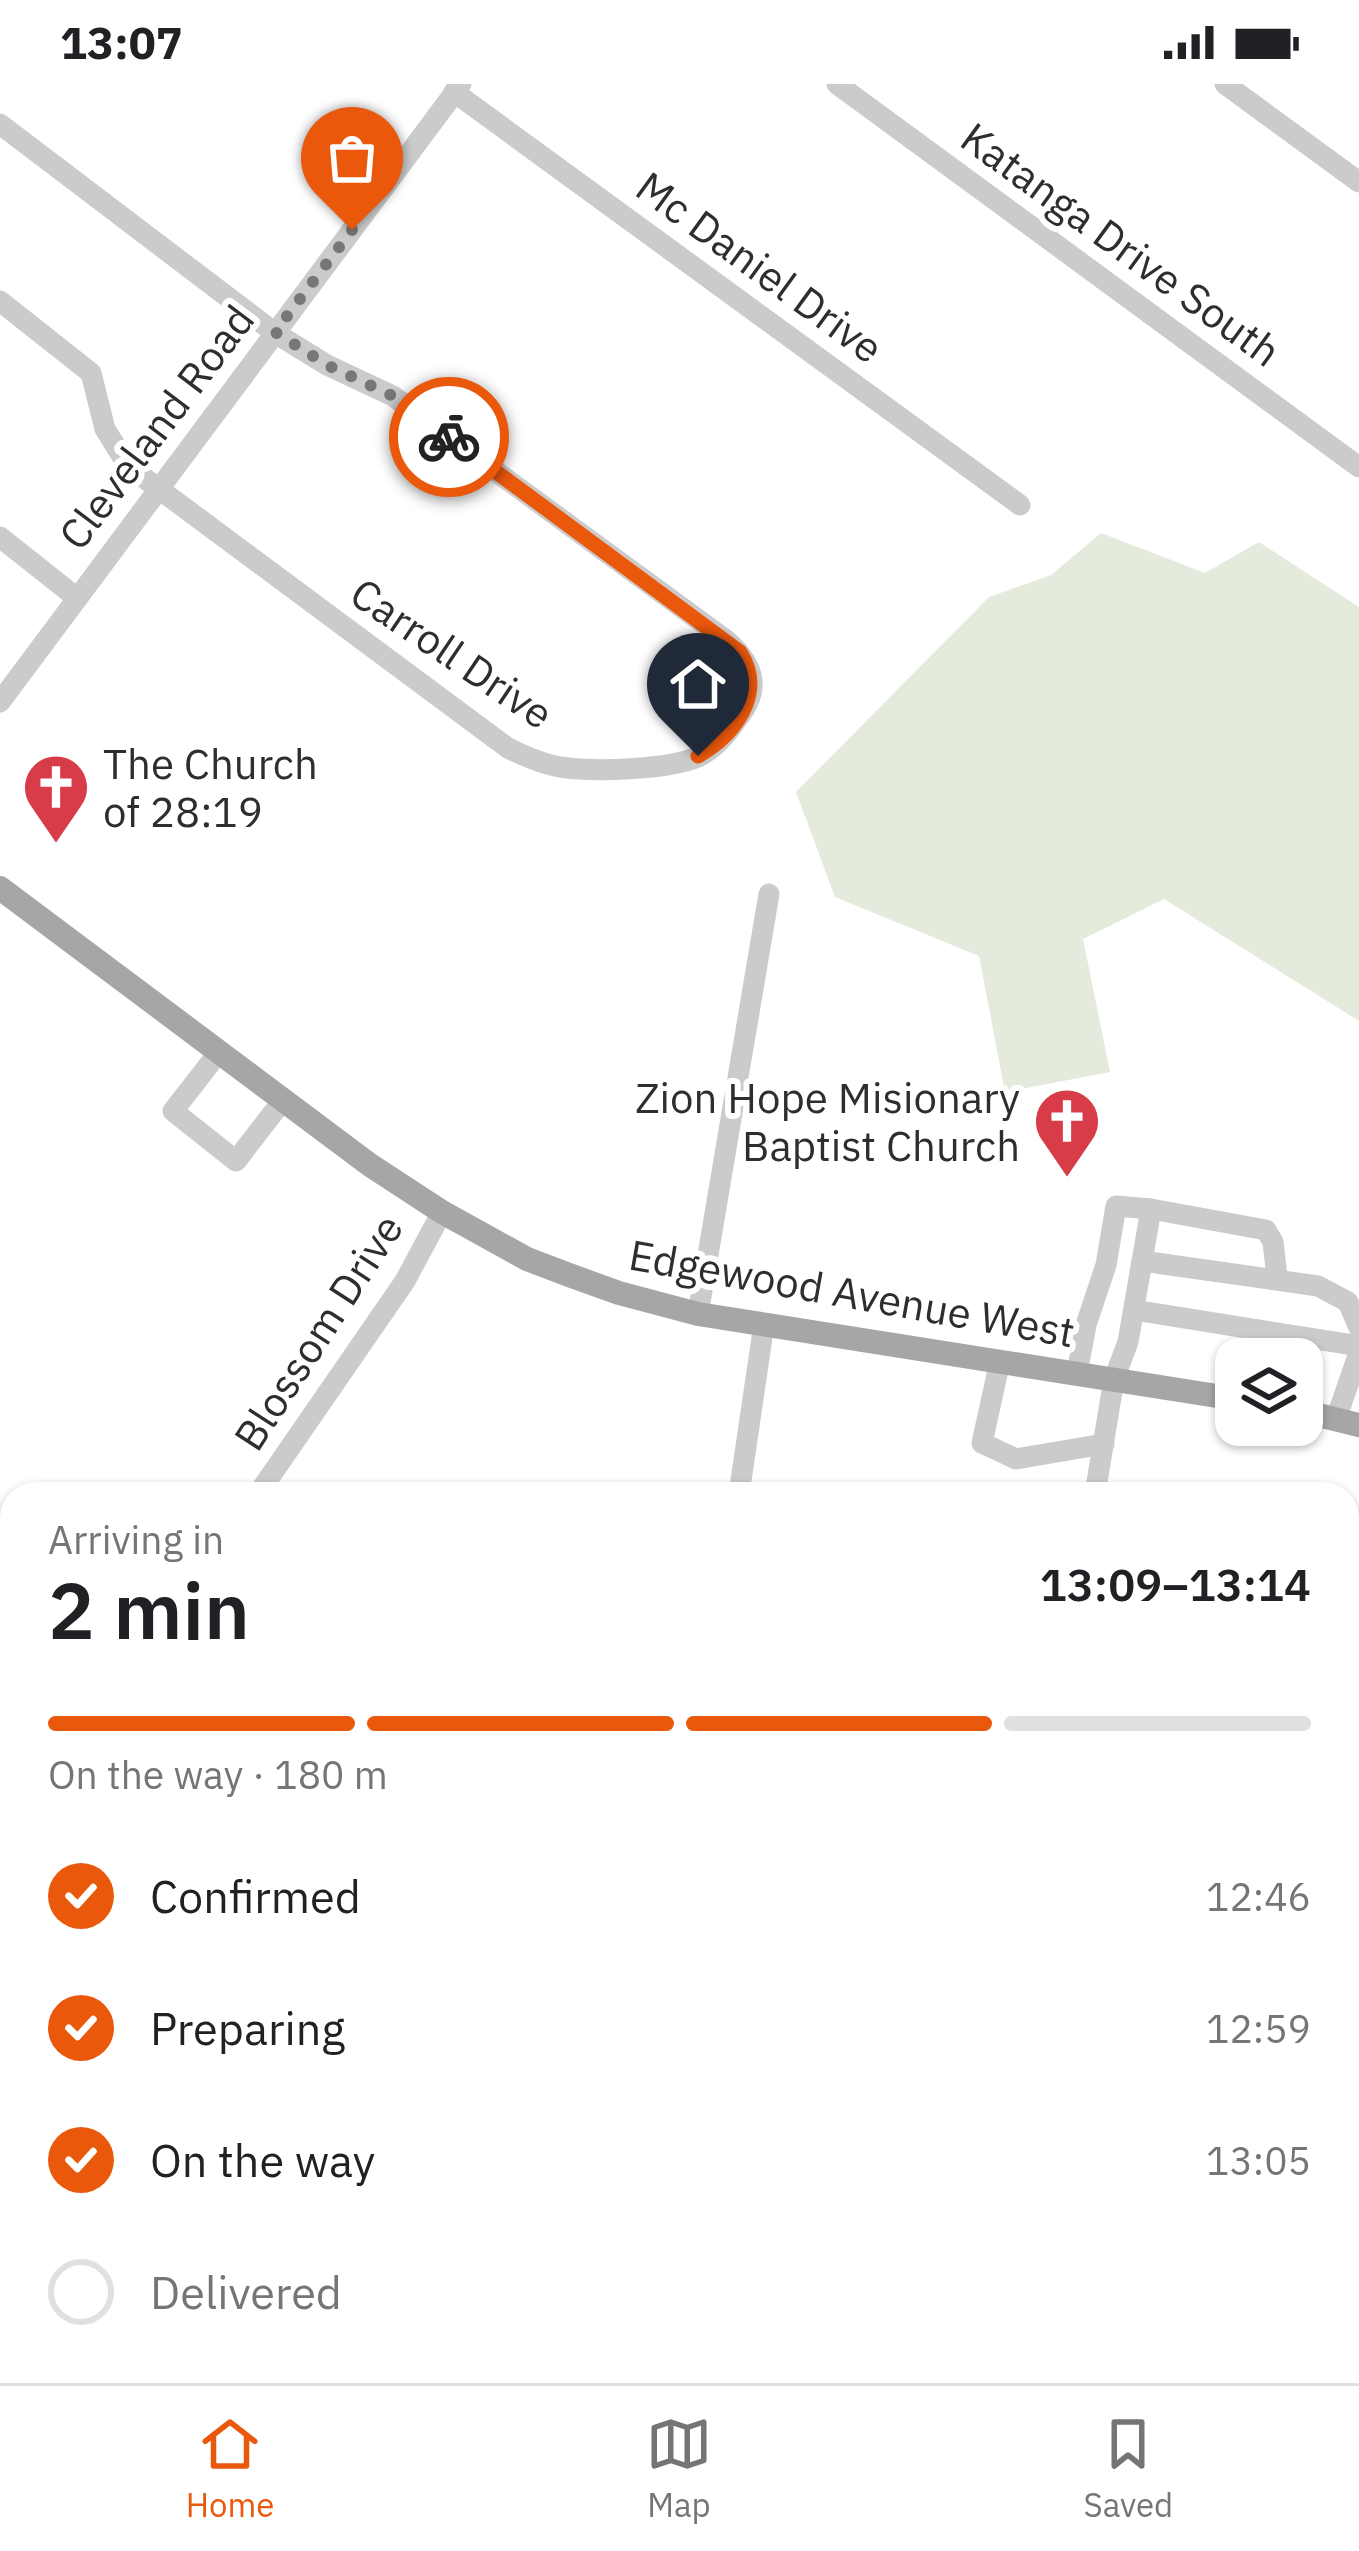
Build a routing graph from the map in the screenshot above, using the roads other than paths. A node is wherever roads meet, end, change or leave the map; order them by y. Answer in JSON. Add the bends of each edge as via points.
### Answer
{"nodes":[{"id":1,"x":837,"y":84,"type":"edge"},
{"id":2,"x":1225,"y":84,"type":"edge"},
{"id":3,"x":458,"y":88,"type":"edge"},
{"id":4,"x":0,"y":124,"type":"edge"},
{"id":5,"x":1359,"y":182,"type":"edge"},
{"id":6,"x":0,"y":301,"type":"edge"},
{"id":7,"x":275,"y":332,"type":"junction"},
{"id":8,"x":1359,"y":467,"type":"edge"},
{"id":9,"x":159,"y":491,"type":"junction"},
{"id":10,"x":1020,"y":505,"type":"dead end"},
{"id":11,"x":0,"y":537,"type":"edge"},
{"id":12,"x":77,"y":598,"type":"junction"},
{"id":13,"x":0,"y":702,"type":"edge"},
{"id":14,"x":0,"y":888,"type":"edge"},
{"id":15,"x":770,"y":894,"type":"dead end"},
{"id":16,"x":219,"y":1052,"type":"junction"},
{"id":17,"x":284,"y":1100,"type":"junction"},
{"id":18,"x":1151,"y":1208,"type":"junction"},
{"id":19,"x":442,"y":1212,"type":"junction"},
{"id":20,"x":1142,"y":1261,"type":"junction"},
{"id":21,"x":1277,"y":1277,"type":"junction"},
{"id":22,"x":1134,"y":1310,"type":"junction"},
{"id":23,"x":698,"y":1314,"type":"junction"},
{"id":24,"x":764,"y":1324,"type":"junction"},
{"id":25,"x":1359,"y":1328,"type":"edge"},
{"id":26,"x":1359,"y":1350,"type":"edge"},
{"id":27,"x":1000,"y":1361,"type":"junction"},
{"id":28,"x":1076,"y":1373,"type":"junction"},
{"id":29,"x":1114,"y":1379,"type":"junction"},
{"id":30,"x":1215,"y":1396,"type":"edge"},
{"id":31,"x":1347,"y":1422,"type":"edge"},
{"id":32,"x":1104,"y":1444,"type":"junction"},
{"id":33,"x":266,"y":1482,"type":"edge"},
{"id":34,"x":741,"y":1482,"type":"edge"},
{"id":35,"x":1097,"y":1482,"type":"edge"}],
"edges":[{"from":1,"to":8,"type":"street","name":"Katanga Drive South"},
{"from":2,"to":5,"type":"street"},
{"from":3,"to":7,"type":"street","name":"Cleveland Road"},
{"from":3,"to":10,"type":"street","name":"Mc Daniel Drive"},
{"from":4,"to":7,"type":"street"},
{"from":6,"to":9,"type":"street","name":"Carroll Drive","via":[[92,373],[118,454]]},
{"from":7,"to":9,"type":"street","name":"Cleveland Road"},
{"from":7,"to":9,"type":"street","name":"Carroll Drive","via":[[393,396],[726,640],[753,683],[727,734],[678,763],[592,769],[532,760]]},
{"from":9,"to":12,"type":"street","name":"Cleveland Road"},
{"from":11,"to":12,"type":"street"},
{"from":12,"to":13,"type":"street","name":"Cleveland Road"},
{"from":14,"to":16,"type":"main road","name":"Edgewood Avenue West"},
{"from":15,"to":23,"type":"street"},
{"from":16,"to":17,"type":"main road","name":"Edgewood Avenue West"},
{"from":16,"to":17,"type":"street","via":[[173,1111],[236,1161]]},
{"from":17,"to":19,"type":"main road","name":"Edgewood Avenue West"},
{"from":18,"to":20,"type":"street"},
{"from":18,"to":21,"type":"street","via":[[1266,1230]]},
{"from":18,"to":28,"type":"street","via":[[1116,1206]]},
{"from":19,"to":23,"type":"main road","name":"Edgewood Avenue West","via":[[568,1276]]},
{"from":19,"to":33,"type":"street","name":"Blossom Drive","via":[[405,1281]]},
{"from":20,"to":21,"type":"street"},
{"from":20,"to":22,"type":"street"},
{"from":21,"to":25,"type":"street","via":[[1333,1291]]},
{"from":22,"to":26,"type":"street"},
{"from":22,"to":29,"type":"street"},
{"from":23,"to":24,"type":"main road","name":"Edgewood Avenue West"},
{"from":24,"to":27,"type":"main road","name":"Edgewood Avenue West"},
{"from":24,"to":34,"type":"street"},
{"from":26,"to":31,"type":"street"},
{"from":27,"to":28,"type":"main road","name":"Edgewood Avenue West"},
{"from":27,"to":32,"type":"street","via":[[982,1443],[1016,1459]]},
{"from":28,"to":29,"type":"main road","name":"Edgewood Avenue West"},
{"from":29,"to":30,"type":"main road","name":"Edgewood Avenue West"},
{"from":29,"to":32,"type":"street"},
{"from":32,"to":35,"type":"street"}]}
